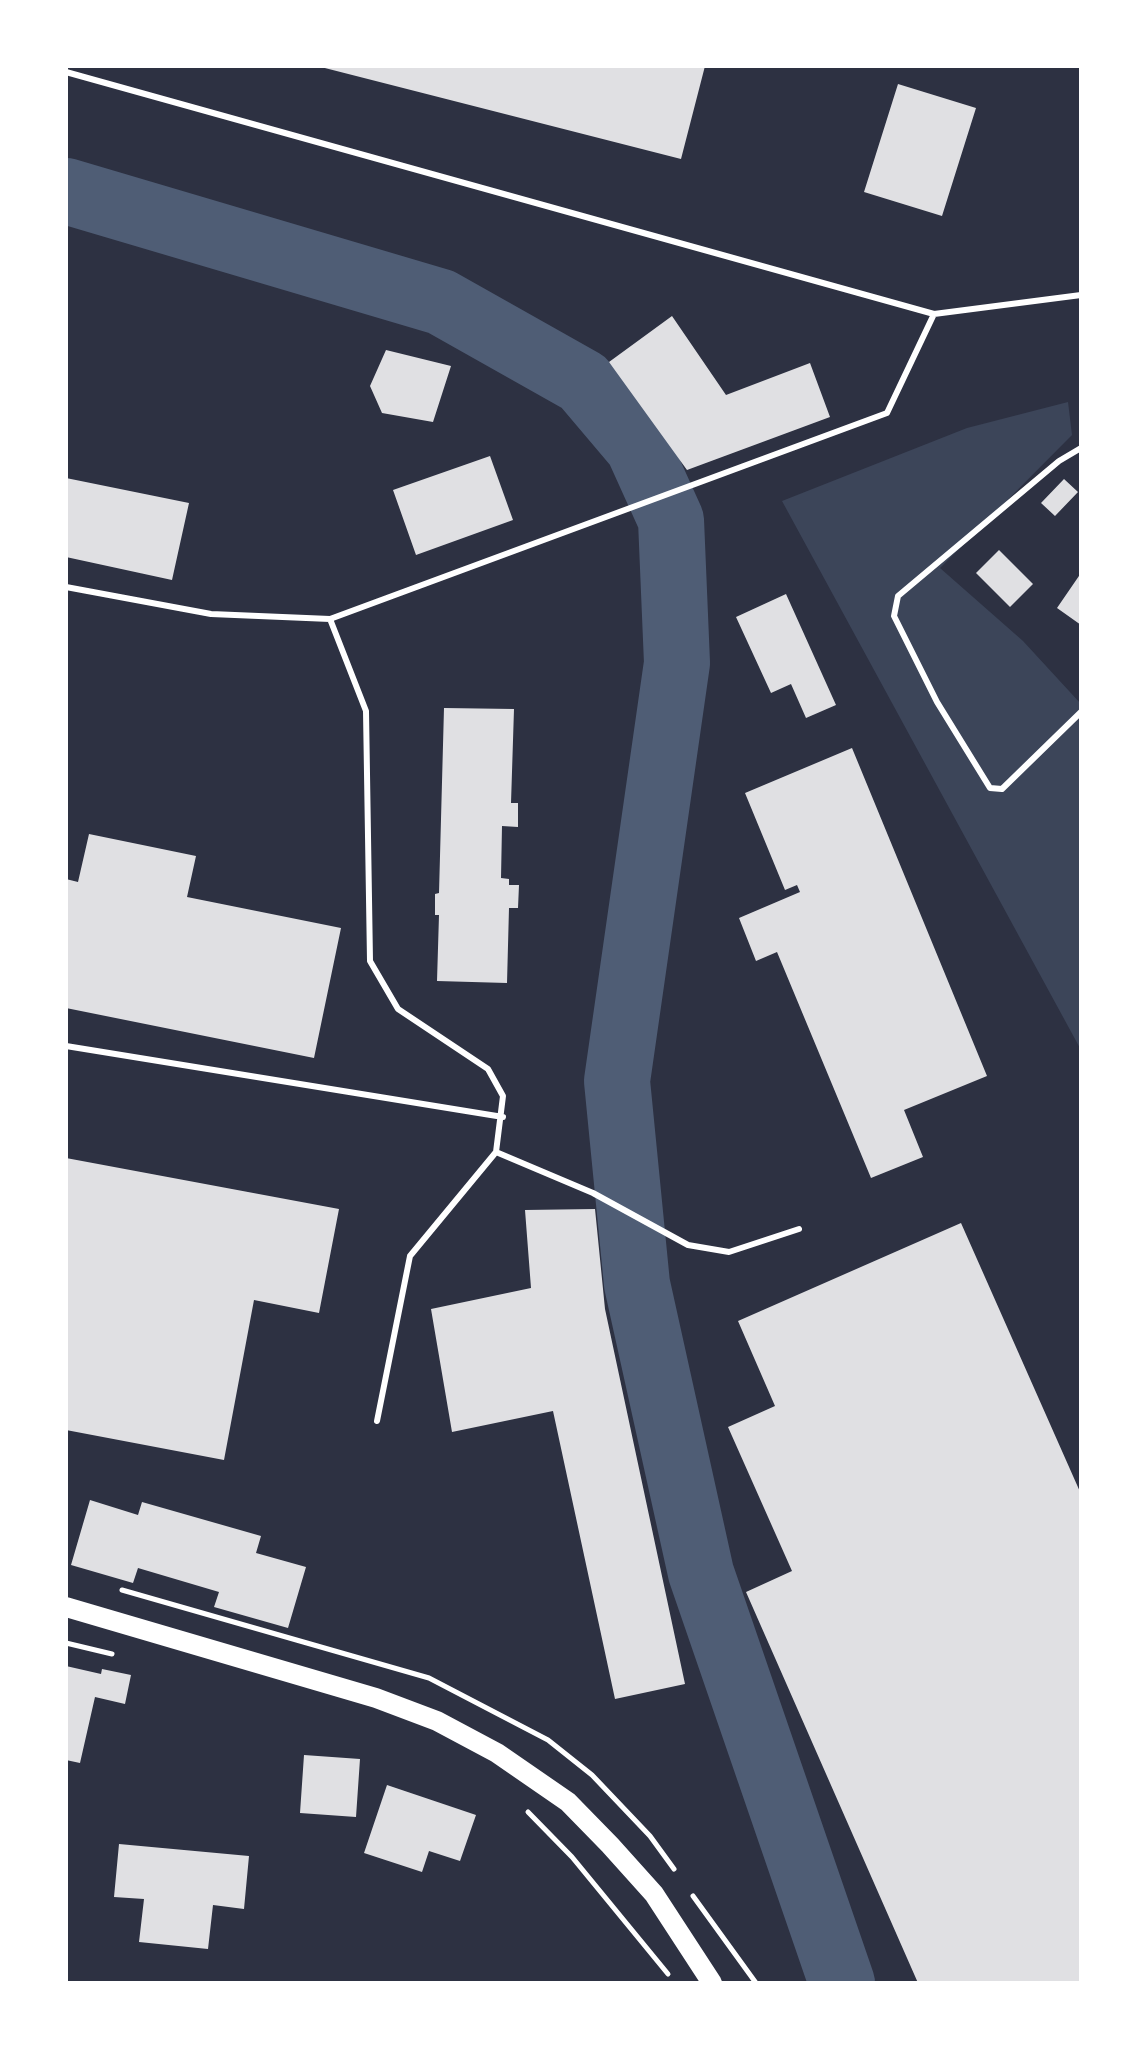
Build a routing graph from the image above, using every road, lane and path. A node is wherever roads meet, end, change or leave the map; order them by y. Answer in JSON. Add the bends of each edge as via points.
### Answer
{"nodes":[{"id":1,"x":66,"y":72,"type":"edge"},
{"id":2,"x":1081,"y":295,"type":"edge"},
{"id":3,"x":934,"y":314,"type":"junction"},
{"id":4,"x":1081,"y":448,"type":"edge"},
{"id":5,"x":66,"y":587,"type":"edge"},
{"id":6,"x":330,"y":619,"type":"junction"},
{"id":7,"x":1081,"y":712,"type":"edge"},
{"id":8,"x":66,"y":1046,"type":"edge"},
{"id":9,"x":503,"y":1117,"type":"junction"},
{"id":10,"x":496,"y":1152,"type":"junction"},
{"id":11,"x":799,"y":1229,"type":"dead end"},
{"id":12,"x":377,"y":1421,"type":"dead end"},
{"id":13,"x":66,"y":1607,"type":"edge"},
{"id":14,"x":66,"y":1643,"type":"edge"},
{"id":15,"x":122,"y":1656,"type":"dead end"},
{"id":16,"x":521,"y":1805,"type":"dead end"},
{"id":17,"x":673,"y":1980,"type":"dead end"},
{"id":18,"x":712,"y":1983,"type":"edge"}],
"edges":[{"from":1,"to":3,"type":"lane"},
{"from":2,"to":3,"type":"lane"},
{"from":3,"to":6,"type":"lane","via":[[887,413]]},
{"from":4,"to":7,"type":"lane","via":[[898,596],[894,616],[937,702],[990,788],[1002,789]]},
{"from":5,"to":6,"type":"lane","via":[[211,614]]},
{"from":6,"to":9,"type":"lane","via":[[366,711],[370,961],[398,1009],[488,1069],[503,1096]]},
{"from":8,"to":9,"type":"lane"},
{"from":9,"to":10,"type":"lane"},
{"from":10,"to":11,"type":"lane","via":[[593,1193],[688,1245],[729,1252]]},
{"from":10,"to":12,"type":"lane","via":[[410,1256]]},
{"from":13,"to":18,"type":"main road","via":[[376,1698],[437,1721],[497,1753],[568,1802],[610,1845],[654,1894]]},
{"from":14,"to":15,"type":"path"},
{"from":16,"to":17,"type":"path","via":[[572,1857]]}]}
